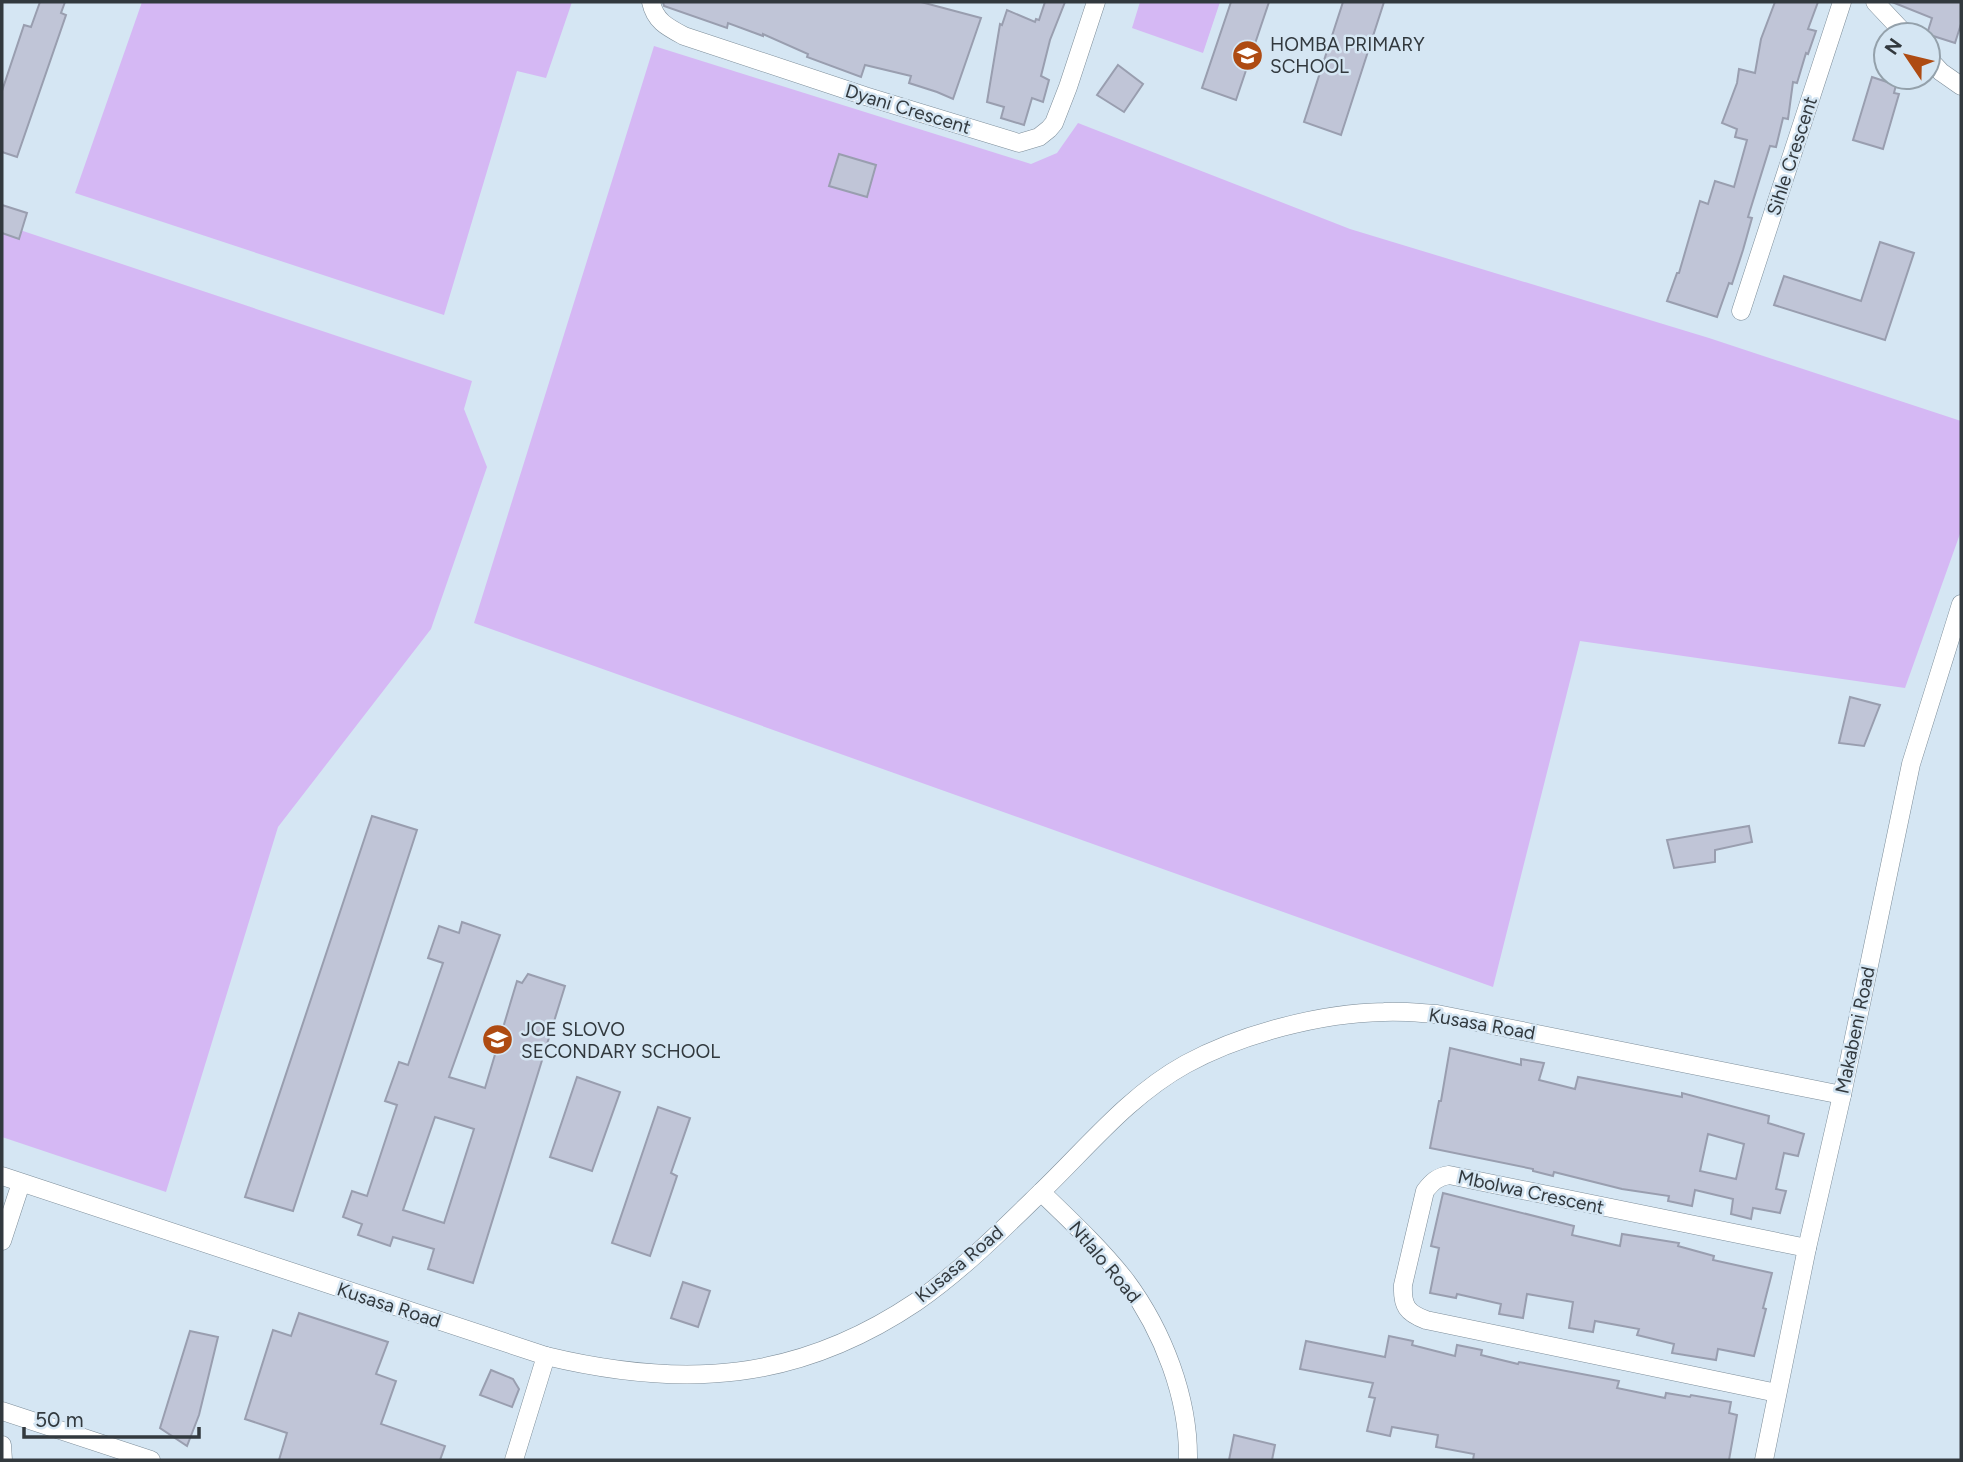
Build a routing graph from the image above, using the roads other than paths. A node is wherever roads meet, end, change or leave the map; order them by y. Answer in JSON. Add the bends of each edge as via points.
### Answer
{"nodes":[{"id":1,"x":650,"y":2,"type":"edge"},
{"id":2,"x":1096,"y":2,"type":"edge"},
{"id":3,"x":1842,"y":2,"type":"edge"},
{"id":4,"x":1875,"y":2,"type":"edge"},
{"id":5,"x":1893,"y":21,"type":"edge"},
{"id":6,"x":1942,"y":73,"type":"edge"},
{"id":7,"x":1961,"y":86,"type":"edge"},
{"id":8,"x":1741,"y":311,"type":"dead end"},
{"id":9,"x":1961,"y":604,"type":"edge"},
{"id":10,"x":1842,"y":1094,"type":"junction"},
{"id":11,"x":2,"y":1176,"type":"edge"},
{"id":12,"x":21,"y":1183,"type":"junction"},
{"id":13,"x":1041,"y":1192,"type":"junction"},
{"id":14,"x":2,"y":1241,"type":"edge"},
{"id":15,"x":1807,"y":1248,"type":"junction"},
{"id":16,"x":546,"y":1356,"type":"junction"},
{"id":17,"x":1777,"y":1393,"type":"junction"},
{"id":18,"x":2,"y":1411,"type":"edge"},
{"id":19,"x":2,"y":1445,"type":"edge"},
{"id":20,"x":3,"y":1460,"type":"edge"},
{"id":21,"x":151,"y":1460,"type":"edge"},
{"id":22,"x":514,"y":1460,"type":"edge"},
{"id":23,"x":1188,"y":1460,"type":"edge"},
{"id":24,"x":1764,"y":1460,"type":"edge"}],
"edges":[{"from":1,"to":2,"type":"street","name":"Dyani Crescent","via":[[659,21],[684,36],[1019,143],[1039,137],[1054,123]]},
{"from":3,"to":8,"type":"street","name":"Sihle Crescent"},
{"from":4,"to":5,"type":"street"},
{"from":6,"to":7,"type":"street"},
{"from":9,"to":10,"type":"street","name":"Makabeni Road","via":[[1911,764]]},
{"from":10,"to":13,"type":"street","name":"Kusasa Road","via":[[1437,1014],[1384,1012],[1331,1018],[1235,1041],[1185,1064],[1109,1122]]},
{"from":10,"to":15,"type":"street","name":"Makabeni Road"},
{"from":11,"to":12,"type":"street","name":"Kusasa Road"},
{"from":12,"to":14,"type":"street"},
{"from":12,"to":16,"type":"street","name":"Kusasa Road"},
{"from":13,"to":16,"type":"street","name":"Kusasa Road","via":[[916,1302],[851,1339],[798,1359],[755,1370],[681,1375],[622,1371]]},
{"from":13,"to":23,"type":"street","name":"Ntlalo Road","via":[[1117,1271],[1148,1314],[1179,1392]]},
{"from":15,"to":17,"type":"street","name":"Makabeni Road"},
{"from":15,"to":17,"type":"street","name":"Mbolwa Crescent","via":[[1449,1175],[1440,1176],[1424,1191],[1403,1286],[1406,1308],[1426,1320]]},
{"from":16,"to":22,"type":"street"},
{"from":17,"to":24,"type":"street","name":"Makabeni Road"},
{"from":18,"to":21,"type":"street"},
{"from":19,"to":20,"type":"street"}]}
